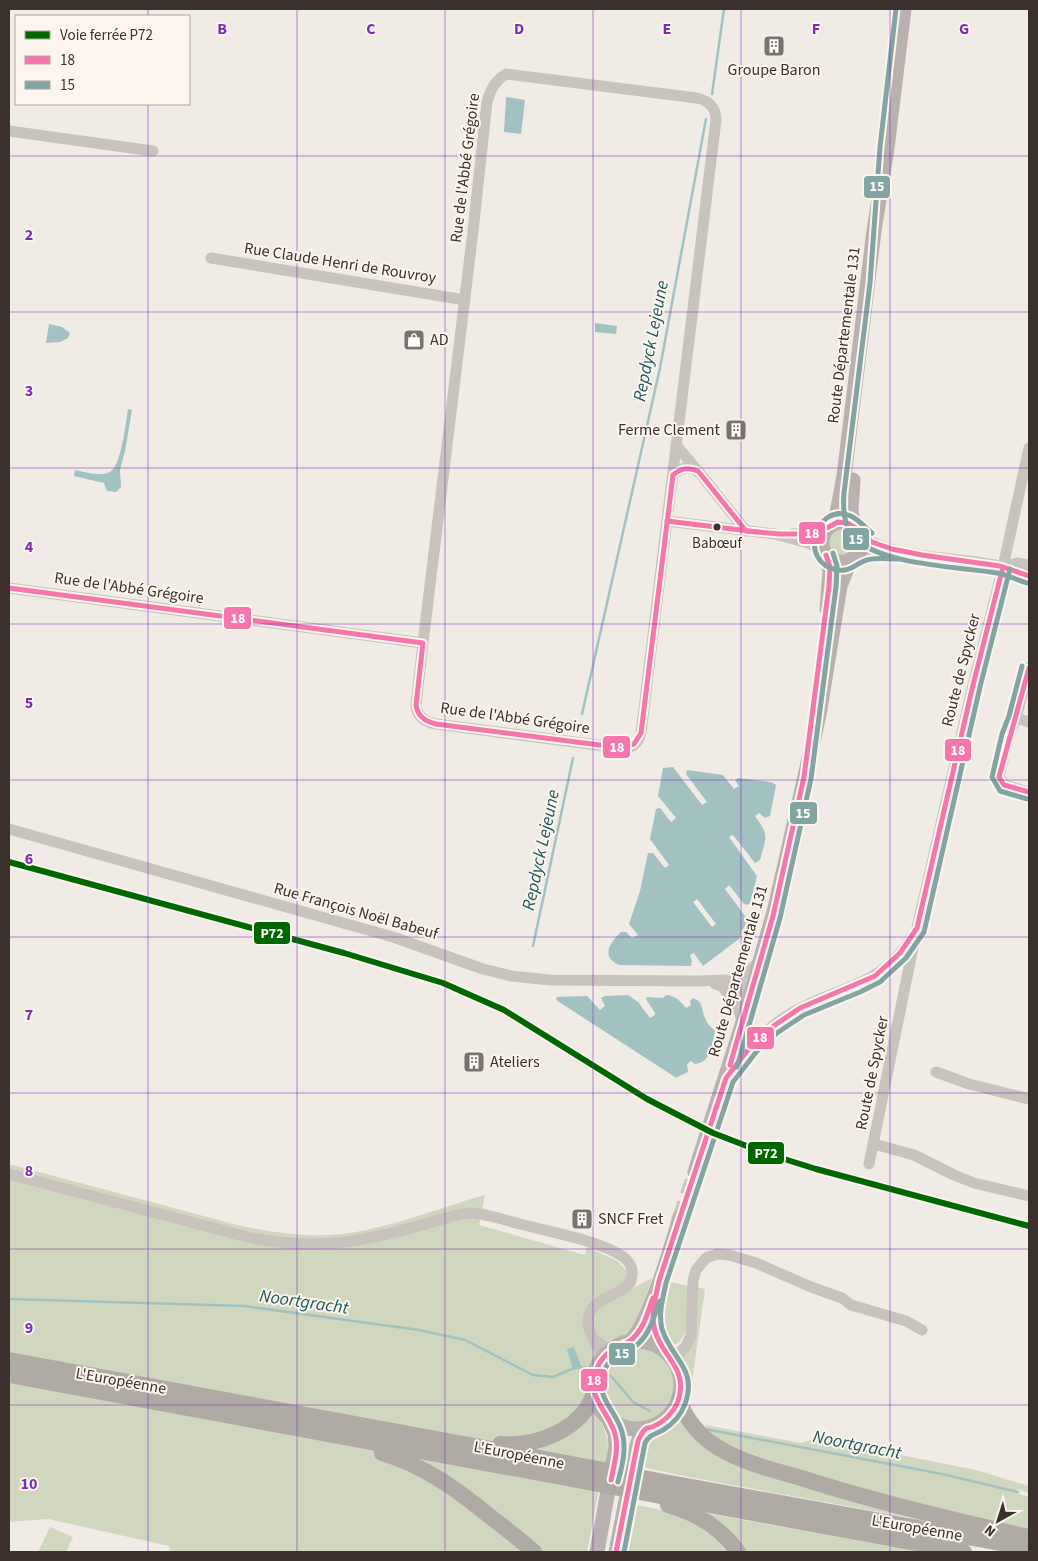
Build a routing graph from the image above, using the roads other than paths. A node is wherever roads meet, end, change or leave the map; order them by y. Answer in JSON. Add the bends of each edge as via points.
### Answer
{"nodes":[{"id":1,"x":904,"y":9,"type":"edge"},
{"id":2,"x":9,"y":132,"type":"edge"},
{"id":3,"x":886,"y":148,"type":"junction"},
{"id":4,"x":153,"y":151,"type":"dead end"},
{"id":5,"x":211,"y":258,"type":"dead end"},
{"id":6,"x":465,"y":300,"type":"junction"},
{"id":7,"x":676,"y":445,"type":"junction"},
{"id":8,"x":1029,"y":448,"type":"edge"},
{"id":9,"x":700,"y":473,"type":"junction"},
{"id":10,"x":673,"y":475,"type":"junction"},
{"id":11,"x":667,"y":521,"type":"junction"},
{"id":12,"x":829,"y":527,"type":"junction"},
{"id":13,"x":857,"y":530,"type":"junction"},
{"id":14,"x":746,"y":531,"type":"junction"},
{"id":15,"x":775,"y":534,"type":"junction"},
{"id":16,"x":909,"y":553,"type":"junction"},
{"id":17,"x":825,"y":554,"type":"junction"},
{"id":18,"x":854,"y":558,"type":"junction"},
{"id":19,"x":1029,"y":565,"type":"edge"},
{"id":20,"x":1003,"y":567,"type":"junction"},
{"id":21,"x":1029,"y":576,"type":"edge"},
{"id":22,"x":9,"y":588,"type":"edge"},
{"id":23,"x":423,"y":643,"type":"junction"},
{"id":24,"x":1029,"y":668,"type":"edge"},
{"id":25,"x":1028,"y":680,"type":"edge"},
{"id":26,"x":1016,"y":718,"type":"junction"},
{"id":27,"x":1029,"y":722,"type":"edge"},
{"id":28,"x":804,"y":777,"type":"junction"},
{"id":29,"x":1029,"y":792,"type":"edge"},
{"id":30,"x":9,"y":829,"type":"edge"},
{"id":31,"x":917,"y":928,"type":"junction"},
{"id":32,"x":762,"y":958,"type":"junction"},
{"id":33,"x":699,"y":981,"type":"junction"},
{"id":34,"x":731,"y":981,"type":"junction"},
{"id":35,"x":718,"y":985,"type":"junction"},
{"id":36,"x":752,"y":992,"type":"junction"},
{"id":37,"x":743,"y":1022,"type":"junction"},
{"id":38,"x":936,"y":1072,"type":"dead end"},
{"id":39,"x":726,"y":1078,"type":"junction"},
{"id":40,"x":1029,"y":1099,"type":"edge"},
{"id":41,"x":874,"y":1144,"type":"junction"},
{"id":42,"x":869,"y":1164,"type":"dead end"},
{"id":43,"x":695,"y":1172,"type":"tunnel mouth"},
{"id":44,"x":9,"y":1174,"type":"edge"},
{"id":45,"x":1029,"y":1196,"type":"edge"},
{"id":46,"x":680,"y":1217,"type":"tunnel mouth"},
{"id":47,"x":659,"y":1281,"type":"junction"},
{"id":48,"x":922,"y":1330,"type":"dead end"},
{"id":49,"x":629,"y":1342,"type":"junction"},
{"id":50,"x":607,"y":1354,"type":"junction"},
{"id":51,"x":669,"y":1356,"type":"junction"},
{"id":52,"x":9,"y":1360,"type":"edge"},
{"id":53,"x":9,"y":1375,"type":"edge"},
{"id":54,"x":9,"y":1384,"type":"edge"},
{"id":55,"x":594,"y":1393,"type":"junction"},
{"id":56,"x":679,"y":1399,"type":"junction"},
{"id":57,"x":151,"y":1402,"type":"junction"},
{"id":58,"x":607,"y":1417,"type":"junction"},
{"id":59,"x":294,"y":1428,"type":"junction"},
{"id":60,"x":646,"y":1428,"type":"junction"},
{"id":61,"x":398,"y":1432,"type":"junction"},
{"id":62,"x":588,"y":1479,"type":"junction"},
{"id":63,"x":656,"y":1492,"type":"junction"},
{"id":64,"x":1029,"y":1537,"type":"edge"},
{"id":65,"x":1029,"y":1548,"type":"edge"},
{"id":66,"x":534,"y":1552,"type":"edge"},
{"id":67,"x":597,"y":1552,"type":"edge"},
{"id":68,"x":616,"y":1552,"type":"edge"},
{"id":69,"x":738,"y":1552,"type":"edge"},
{"id":70,"x":964,"y":1552,"type":"edge"}],
"edges":[{"from":1,"to":3,"type":"main road","name":"Route Départementale 131"},
{"from":2,"to":4,"type":"street"},
{"from":3,"to":12,"type":"main road","name":"Route Départementale 131","via":[[843,482],[837,512]]},
{"from":3,"to":13,"type":"main road","name":"Route Départementale 131","via":[[877,284],[851,494],[850,511]]},
{"from":5,"to":6,"type":"street","name":"Rue Claude Henri de Rouvroy"},
{"from":6,"to":7,"type":"street","name":"Rue de l'Abbé Grégoire","via":[[487,102],[498,79],[506,74],[697,98],[711,104],[716,120]]},
{"from":6,"to":23,"type":"street","name":"Rue de l'Abbé Grégoire"},
{"from":7,"to":9,"type":"street"},
{"from":7,"to":10,"type":"street","name":"Rue de l'Abbé Grégoire"},
{"from":8,"to":20,"type":"street","name":"Route de Spycker"},
{"from":9,"to":10,"type":"street","via":[[687,467]]},
{"from":9,"to":14,"type":"street"},
{"from":10,"to":11,"type":"street","name":"Rue de l'Abbé Grégoire"},
{"from":11,"to":14,"type":"street"},
{"from":11,"to":23,"type":"street","name":"Rue de l'Abbé Grégoire","via":[[641,733],[632,746],[620,748],[426,721],[416,706]]},
{"from":12,"to":13,"type":"main road","via":[[842,522]]},
{"from":12,"to":15,"type":"street","via":[[812,534]]},
{"from":12,"to":17,"type":"main road","via":[[822,538]]},
{"from":13,"to":16,"type":"street","via":[[876,544]]},
{"from":13,"to":18,"type":"main road","via":[[862,545]]},
{"from":14,"to":15,"type":"street"},
{"from":15,"to":17,"type":"street","via":[[808,543]]},
{"from":16,"to":18,"type":"street","via":[[870,551]]},
{"from":16,"to":20,"type":"street"},
{"from":17,"to":18,"type":"main road","via":[[837,562]]},
{"from":17,"to":28,"type":"main road","name":"Route Départementale 131","via":[[830,567],[829,586]]},
{"from":18,"to":28,"type":"main road","name":"Route Départementale 131","via":[[840,586],[819,715]]},
{"from":19,"to":20,"type":"street","via":[[1017,563]]},
{"from":20,"to":21,"type":"street"},
{"from":20,"to":31,"type":"street","name":"Route de Spycker"},
{"from":22,"to":23,"type":"street","name":"Rue de l'Abbé Grégoire"},
{"from":24,"to":25,"type":"street"},
{"from":25,"to":26,"type":"street"},
{"from":26,"to":27,"type":"street"},
{"from":26,"to":29,"type":"street","via":[[999,777],[1004,784]]},
{"from":28,"to":32,"type":"main road","name":"Route Départementale 131"},
{"from":30,"to":33,"type":"street","name":"Rue François Noël Babeuf","via":[[427,947],[505,975],[535,979]]},
{"from":31,"to":39,"type":"street","name":"Route de Spycker","via":[[904,948],[875,976],[800,1008],[772,1027],[751,1046]]},
{"from":31,"to":41,"type":"street","name":"Route de Spycker"},
{"from":32,"to":34,"type":"street","via":[[748,973]]},
{"from":32,"to":36,"type":"main road","name":"Route Départementale 131"},
{"from":33,"to":34,"type":"street","name":"Rue François Noël Babeuf"},
{"from":33,"to":35,"type":"street","name":"Rue François Noël Babeuf"},
{"from":34,"to":36,"type":"street","name":"Rue François Noël Babeuf"},
{"from":35,"to":36,"type":"street","name":"Rue François Noël Babeuf"},
{"from":35,"to":37,"type":"street","via":[[733,998]]},
{"from":36,"to":37,"type":"main road","name":"Route Départementale 131"},
{"from":37,"to":39,"type":"main road","name":"Route Départementale 131"},
{"from":38,"to":40,"type":"street"},
{"from":39,"to":43,"type":"main road","name":"Route Départementale 131"},
{"from":41,"to":42,"type":"street","name":"Route de Spycker"},
{"from":41,"to":45,"type":"street","via":[[914,1154],[974,1183]]},
{"from":44,"to":50,"type":"street","via":[[274,1242],[312,1245],[347,1242],[472,1213],[588,1242],[621,1256],[628,1261],[632,1272],[632,1279],[626,1286],[593,1307],[588,1323],[592,1337]]},
{"from":46,"to":47,"type":"main road"},
{"from":47,"to":49,"type":"main road","via":[[642,1326]]},
{"from":47,"to":51,"type":"main road","via":[[654,1326]]},
{"from":48,"to":51,"type":"street","via":[[906,1321],[852,1305],[756,1263],[717,1254],[706,1258],[696,1270],[691,1335],[686,1346]]},
{"from":49,"to":50,"type":"main road"},
{"from":49,"to":51,"type":"main road","via":[[649,1343]]},
{"from":50,"to":55,"type":"main road","via":[[594,1378]]},
{"from":51,"to":56,"type":"main road","via":[[680,1379]]},
{"from":52,"to":61,"type":"highway","name":"L'Européenne"},
{"from":53,"to":57,"type":"highway","name":"L'Européenne"},
{"from":54,"to":57,"type":"highway"},
{"from":55,"to":58,"type":"main road"},
{"from":55,"to":61,"type":"highway","via":[[586,1410],[572,1424],[527,1443],[509,1444]]},
{"from":56,"to":60,"type":"main road","via":[[667,1417]]},
{"from":56,"to":64,"type":"highway","via":[[683,1411],[704,1436],[739,1458],[838,1490]]},
{"from":57,"to":59,"type":"highway","name":"L'Européenne"},
{"from":58,"to":60,"type":"main road","via":[[625,1427]]},
{"from":58,"to":67,"type":"main road","via":[[615,1434],[616,1446]]},
{"from":59,"to":62,"type":"highway","name":"L'Européenne"},
{"from":59,"to":66,"type":"highway","via":[[387,1454],[417,1467],[458,1492]]},
{"from":60,"to":68,"type":"main road","via":[[637,1445]]},
{"from":61,"to":62,"type":"highway","name":"L'Européenne"},
{"from":62,"to":63,"type":"highway","name":"L'Européenne","bridge":true},
{"from":63,"to":65,"type":"highway","name":"L'Européenne"},
{"from":63,"to":69,"type":"highway","via":[[720,1533]]},
{"from":63,"to":70,"type":"highway","name":"L'Européenne"}]}
